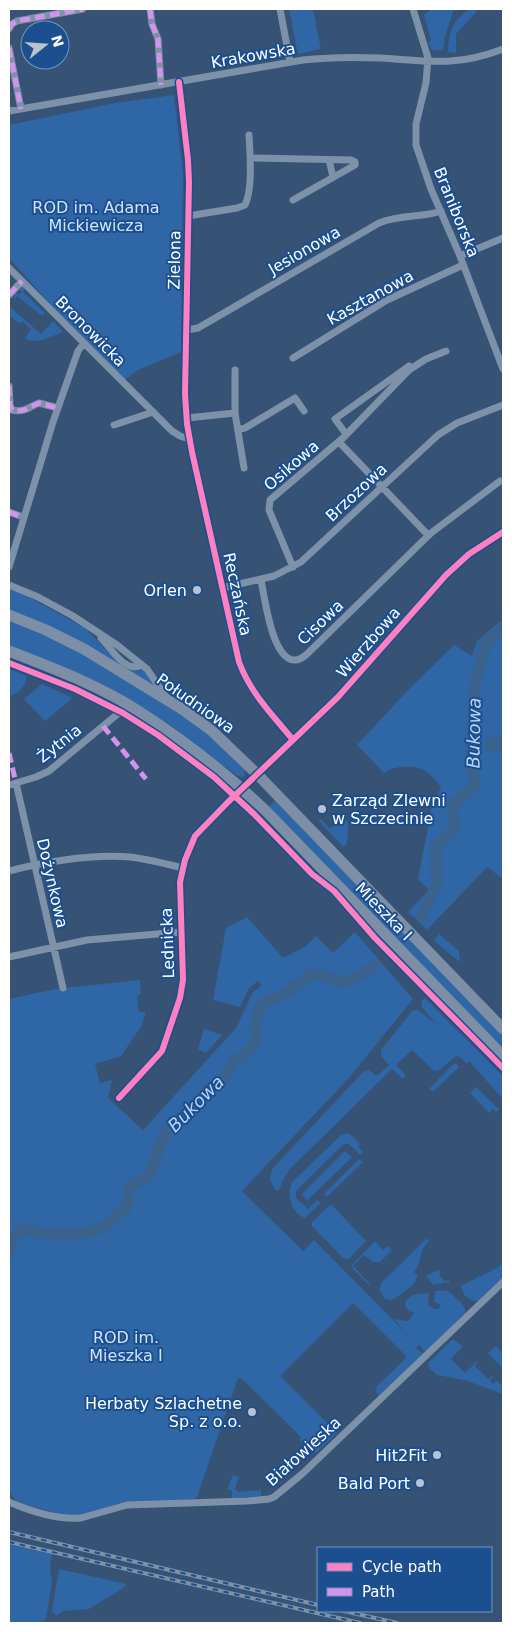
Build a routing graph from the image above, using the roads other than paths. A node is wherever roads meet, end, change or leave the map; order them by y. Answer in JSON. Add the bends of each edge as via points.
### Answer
{"nodes":[{"id":1,"x":82,"y":9,"type":"edge"},
{"id":2,"x":150,"y":9,"type":"edge"},
{"id":3,"x":280,"y":9,"type":"edge"},
{"id":4,"x":413,"y":9,"type":"edge"},
{"id":5,"x":9,"y":29,"type":"edge"},
{"id":6,"x":9,"y":48,"type":"edge"},
{"id":7,"x":503,"y":49,"type":"edge"},
{"id":8,"x":290,"y":62,"type":"junction"},
{"id":9,"x":428,"y":62,"type":"junction"},
{"id":10,"x":179,"y":82,"type":"junction"},
{"id":11,"x":161,"y":85,"type":"junction"},
{"id":12,"x":21,"y":109,"type":"junction"},
{"id":13,"x":9,"y":111,"type":"edge"},
{"id":14,"x":249,"y":135,"type":"dead end"},
{"id":15,"x":251,"y":158,"type":"junction"},
{"id":16,"x":329,"y":160,"type":"junction"},
{"id":17,"x":333,"y":177,"type":"junction"},
{"id":18,"x":293,"y":200,"type":"dead end"},
{"id":19,"x":441,"y":211,"type":"junction"},
{"id":20,"x":188,"y":216,"type":"junction"},
{"id":21,"x":503,"y":238,"type":"edge"},
{"id":22,"x":460,"y":256,"type":"junction"},
{"id":23,"x":464,"y":265,"type":"junction"},
{"id":24,"x":9,"y":268,"type":"edge"},
{"id":25,"x":22,"y":281,"type":"junction"},
{"id":26,"x":9,"y":295,"type":"edge"},
{"id":27,"x":187,"y":330,"type":"junction"},
{"id":28,"x":84,"y":343,"type":"junction"},
{"id":29,"x":446,"y":351,"type":"dead end"},
{"id":30,"x":292,"y":358,"type":"dead end"},
{"id":31,"x":426,"y":359,"type":"junction"},
{"id":32,"x":503,"y":369,"type":"edge"},
{"id":33,"x":235,"y":370,"type":"dead end"},
{"id":34,"x":383,"y":384,"type":"junction"},
{"id":35,"x":9,"y":386,"type":"edge"},
{"id":36,"x":388,"y":390,"type":"junction"},
{"id":37,"x":503,"y":405,"type":"edge"},
{"id":38,"x":58,"y":408,"type":"junction"},
{"id":39,"x":153,"y":412,"type":"junction"},
{"id":40,"x":304,"y":412,"type":"dead end"},
{"id":41,"x":235,"y":413,"type":"junction"},
{"id":42,"x":187,"y":418,"type":"junction"},
{"id":43,"x":114,"y":425,"type":"dead end"},
{"id":44,"x":238,"y":430,"type":"junction"},
{"id":45,"x":346,"y":434,"type":"junction"},
{"id":46,"x":189,"y":439,"type":"junction"},
{"id":47,"x":339,"y":442,"type":"junction"},
{"id":48,"x":244,"y":468,"type":"dead end"},
{"id":49,"x":500,"y":481,"type":"dead end"},
{"id":50,"x":381,"y":487,"type":"junction"},
{"id":51,"x":9,"y":512,"type":"edge"},
{"id":52,"x":23,"y":517,"type":"junction"},
{"id":53,"x":503,"y":532,"type":"edge"},
{"id":54,"x":428,"y":535,"type":"junction"},
{"id":55,"x":9,"y":566,"type":"edge"},
{"id":56,"x":293,"y":567,"type":"junction"},
{"id":57,"x":261,"y":580,"type":"junction"},
{"id":58,"x":9,"y":585,"type":"edge"},
{"id":59,"x":222,"y":588,"type":"junction"},
{"id":60,"x":9,"y":615,"type":"edge"},
{"id":61,"x":88,"y":626,"type":"junction"},
{"id":62,"x":9,"y":651,"type":"edge"},
{"id":63,"x":142,"y":664,"type":"junction"},
{"id":64,"x":116,"y":698,"type":"junction"},
{"id":65,"x":133,"y":708,"type":"junction"},
{"id":66,"x":182,"y":709,"type":"junction"},
{"id":67,"x":120,"y":712,"type":"junction"},
{"id":68,"x":293,"y":740,"type":"junction"},
{"id":69,"x":258,"y":774,"type":"junction"},
{"id":70,"x":12,"y":784,"type":"edge"},
{"id":71,"x":242,"y":789,"type":"junction"},
{"id":72,"x":34,"y":865,"type":"junction"},
{"id":73,"x":183,"y":868,"type":"junction"},
{"id":74,"x":9,"y":871,"type":"edge"},
{"id":75,"x":181,"y":932,"type":"junction"},
{"id":76,"x":54,"y":946,"type":"junction"},
{"id":77,"x":9,"y":957,"type":"edge"},
{"id":78,"x":63,"y":988,"type":"dead end"},
{"id":79,"x":503,"y":1029,"type":"edge"},
{"id":80,"x":503,"y":1056,"type":"edge"},
{"id":81,"x":119,"y":1098,"type":"dead end"},
{"id":82,"x":503,"y":1282,"type":"edge"},
{"id":83,"x":9,"y":1502,"type":"edge"}],
"edges":[{"from":1,"to":5,"type":"street","via":[[17,21]]},
{"from":2,"to":11,"type":"street","via":[[158,39]]},
{"from":3,"to":8,"type":"street"},
{"from":4,"to":9,"type":"street"},
{"from":6,"to":12,"type":"street"},
{"from":7,"to":9,"type":"street","name":"Krakowska","via":[[461,61]]},
{"from":8,"to":9,"type":"street","name":"Krakowska","via":[[341,57]]},
{"from":8,"to":10,"type":"street","name":"Krakowska"},
{"from":9,"to":19,"type":"street","name":"Braniborska","via":[[415,136],[423,167]]},
{"from":10,"to":11,"type":"street","name":"Krakowska"},
{"from":10,"to":20,"type":"street","name":"Zielona","via":[[188,160]]},
{"from":11,"to":12,"type":"street","name":"Krakowska"},
{"from":12,"to":13,"type":"street","name":"Krakowska"},
{"from":14,"to":15,"type":"street","name":"Zielona"},
{"from":15,"to":16,"type":"street"},
{"from":15,"to":20,"type":"street","name":"Zielona","via":[[245,205]]},
{"from":16,"to":17,"type":"street"},
{"from":16,"to":17,"type":"street","via":[[356,163]]},
{"from":17,"to":18,"type":"street"},
{"from":19,"to":22,"type":"street","name":"Braniborska"},
{"from":19,"to":27,"type":"street","name":"Jesionowa","via":[[379,223],[198,328]]},
{"from":20,"to":27,"type":"street","name":"Zielona"},
{"from":21,"to":22,"type":"street"},
{"from":22,"to":23,"type":"street","name":"Braniborska"},
{"from":23,"to":30,"type":"street","name":"Kasztanowa","via":[[387,300]]},
{"from":23,"to":32,"type":"street","name":"Braniborska"},
{"from":24,"to":25,"type":"street","name":"Bronowicka"},
{"from":25,"to":26,"type":"street"},
{"from":25,"to":28,"type":"street","name":"Bronowicka"},
{"from":27,"to":42,"type":"street","name":"Zielona"},
{"from":28,"to":38,"type":"street","via":[[78,351]]},
{"from":28,"to":39,"type":"street","name":"Bronowicka"},
{"from":29,"to":31,"type":"street","name":"Osikowa"},
{"from":31,"to":34,"type":"street","name":"Osikowa","via":[[407,367]]},
{"from":31,"to":36,"type":"street","name":"Osikowa"},
{"from":33,"to":41,"type":"street"},
{"from":34,"to":36,"type":"street"},
{"from":34,"to":45,"type":"street","name":"Osikowa","via":[[335,419]]},
{"from":35,"to":38,"type":"street","via":[[12,410],[27,410],[39,403]]},
{"from":36,"to":45,"type":"street","name":"Osikowa"},
{"from":37,"to":50,"type":"street","name":"Brzozowa","via":[[443,431]]},
{"from":38,"to":52,"type":"street"},
{"from":39,"to":43,"type":"street"},
{"from":39,"to":46,"type":"street","name":"Bronowicka","via":[[172,431]]},
{"from":40,"to":44,"type":"street","via":[[295,398]]},
{"from":41,"to":42,"type":"street"},
{"from":41,"to":44,"type":"street"},
{"from":42,"to":46,"type":"street","name":"Zielona"},
{"from":44,"to":48,"type":"street"},
{"from":45,"to":47,"type":"street","name":"Osikowa"},
{"from":46,"to":59,"type":"street","name":"Reczańska"},
{"from":47,"to":50,"type":"street","name":"Osikowa"},
{"from":47,"to":56,"type":"street","name":"Osikowa","via":[[269,504]]},
{"from":49,"to":54,"type":"street","name":"Cisowa"},
{"from":50,"to":54,"type":"street"},
{"from":50,"to":56,"type":"street","name":"Brzozowa"},
{"from":51,"to":52,"type":"street"},
{"from":52,"to":55,"type":"street"},
{"from":53,"to":68,"type":"street","name":"Wierzbowa","via":[[450,571],[338,697]]},
{"from":54,"to":57,"type":"street","name":"Cisowa","via":[[306,654],[296,660],[284,655],[277,646]]},
{"from":56,"to":57,"type":"street","name":"Brzozowa"},
{"from":57,"to":59,"type":"street","name":"Brzozowa"},
{"from":58,"to":61,"type":"street","via":[[38,597]]},
{"from":59,"to":68,"type":"street","name":"Reczańska","via":[[245,675],[258,698]]},
{"from":60,"to":66,"type":"main road","name":"Południowa","via":[[84,649]]},
{"from":61,"to":63,"type":"street"},
{"from":61,"to":63,"type":"street","via":[[127,666],[135,668]]},
{"from":62,"to":64,"type":"main road"},
{"from":63,"to":66,"type":"street","via":[[166,696]]},
{"from":64,"to":65,"type":"main road"},
{"from":64,"to":67,"type":"street"},
{"from":65,"to":67,"type":"street","name":"Żytnia"},
{"from":65,"to":71,"type":"main road"},
{"from":66,"to":69,"type":"main road","name":"Południowa","via":[[221,738]]},
{"from":67,"to":70,"type":"street","name":"Żytnia","via":[[55,767],[42,775]]},
{"from":68,"to":69,"type":"street","name":"Wierzbowa"},
{"from":69,"to":71,"type":"street"},
{"from":69,"to":79,"type":"main road","name":"Mieszka I"},
{"from":70,"to":72,"type":"street","name":"Dożynkowa"},
{"from":71,"to":73,"type":"street","name":"Lednicka","via":[[200,830]]},
{"from":71,"to":80,"type":"main road","name":"Mieszka I"},
{"from":72,"to":73,"type":"street","via":[[110,856]]},
{"from":72,"to":74,"type":"street"},
{"from":72,"to":76,"type":"street","name":"Dożynkowa"},
{"from":73,"to":75,"type":"street","name":"Lednicka"},
{"from":75,"to":76,"type":"street"},
{"from":75,"to":81,"type":"street","name":"Lednicka","via":[[182,994],[167,1041],[160,1054]]},
{"from":76,"to":77,"type":"street"},
{"from":76,"to":78,"type":"street","name":"Dożynkowa"},
{"from":82,"to":83,"type":"street","name":"Białowieska","via":[[274,1497],[122,1506],[81,1518],[34,1511]]}]}
